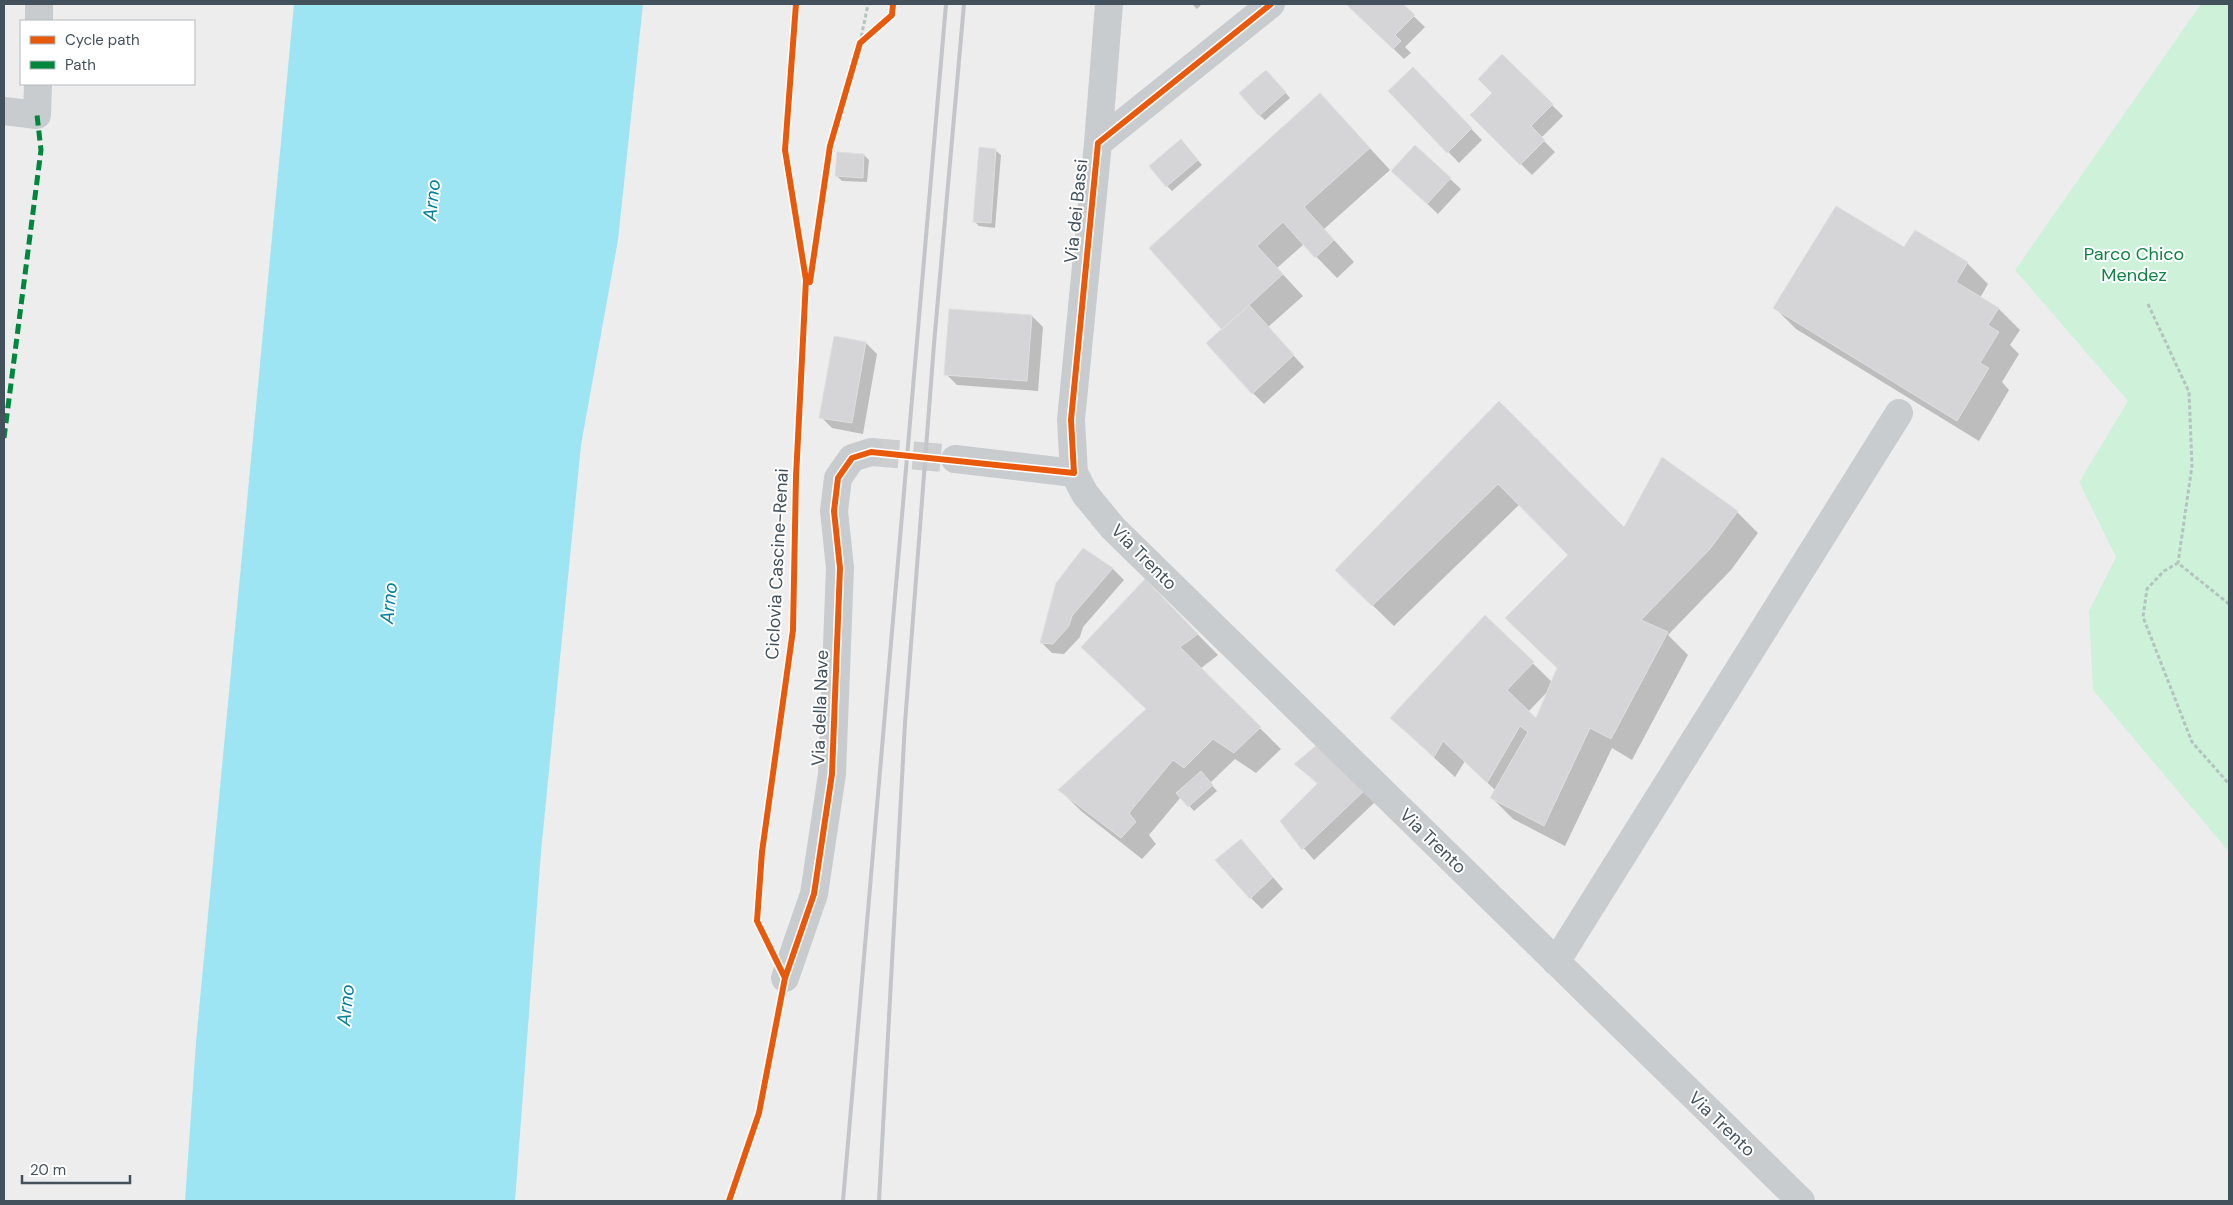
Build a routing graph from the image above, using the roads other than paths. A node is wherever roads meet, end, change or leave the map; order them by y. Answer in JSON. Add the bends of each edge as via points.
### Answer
{"nodes":[{"id":1,"x":39,"y":4,"type":"edge"},
{"id":2,"x":1109,"y":4,"type":"edge"},
{"id":3,"x":1271,"y":4,"type":"edge"},
{"id":4,"x":39,"y":20,"type":"edge"},
{"id":5,"x":38,"y":85,"type":"edge"},
{"id":6,"x":4,"y":111,"type":"edge"},
{"id":7,"x":1098,"y":143,"type":"junction"},
{"id":8,"x":1898,"y":413,"type":"dead end"},
{"id":9,"x":870,"y":452,"type":"tunnel mouth"},
{"id":10,"x":955,"y":459,"type":"tunnel mouth"},
{"id":11,"x":1074,"y":473,"type":"junction"},
{"id":12,"x":1556,"y":962,"type":"junction"},
{"id":13,"x":785,"y":978,"type":"dead end"},
{"id":14,"x":1801,"y":1201,"type":"edge"}],
"edges":[{"from":1,"to":4,"type":"street"},
{"from":2,"to":7,"type":"street"},
{"from":3,"to":7,"type":"street","name":"Via dei Bassi"},
{"from":5,"to":6,"type":"street","via":[[37,115]]},
{"from":7,"to":11,"type":"street","name":"Via dei Bassi","via":[[1071,420]]},
{"from":8,"to":12,"type":"street"},
{"from":9,"to":13,"type":"street","name":"Via della Nave","via":[[852,458],[838,478],[834,511],[840,568],[832,774],[814,894]]},
{"from":10,"to":11,"type":"street"},
{"from":11,"to":12,"type":"street","name":"Via Trento","via":[[1085,494],[1113,528]]},
{"from":12,"to":14,"type":"street","name":"Via Trento"}]}
